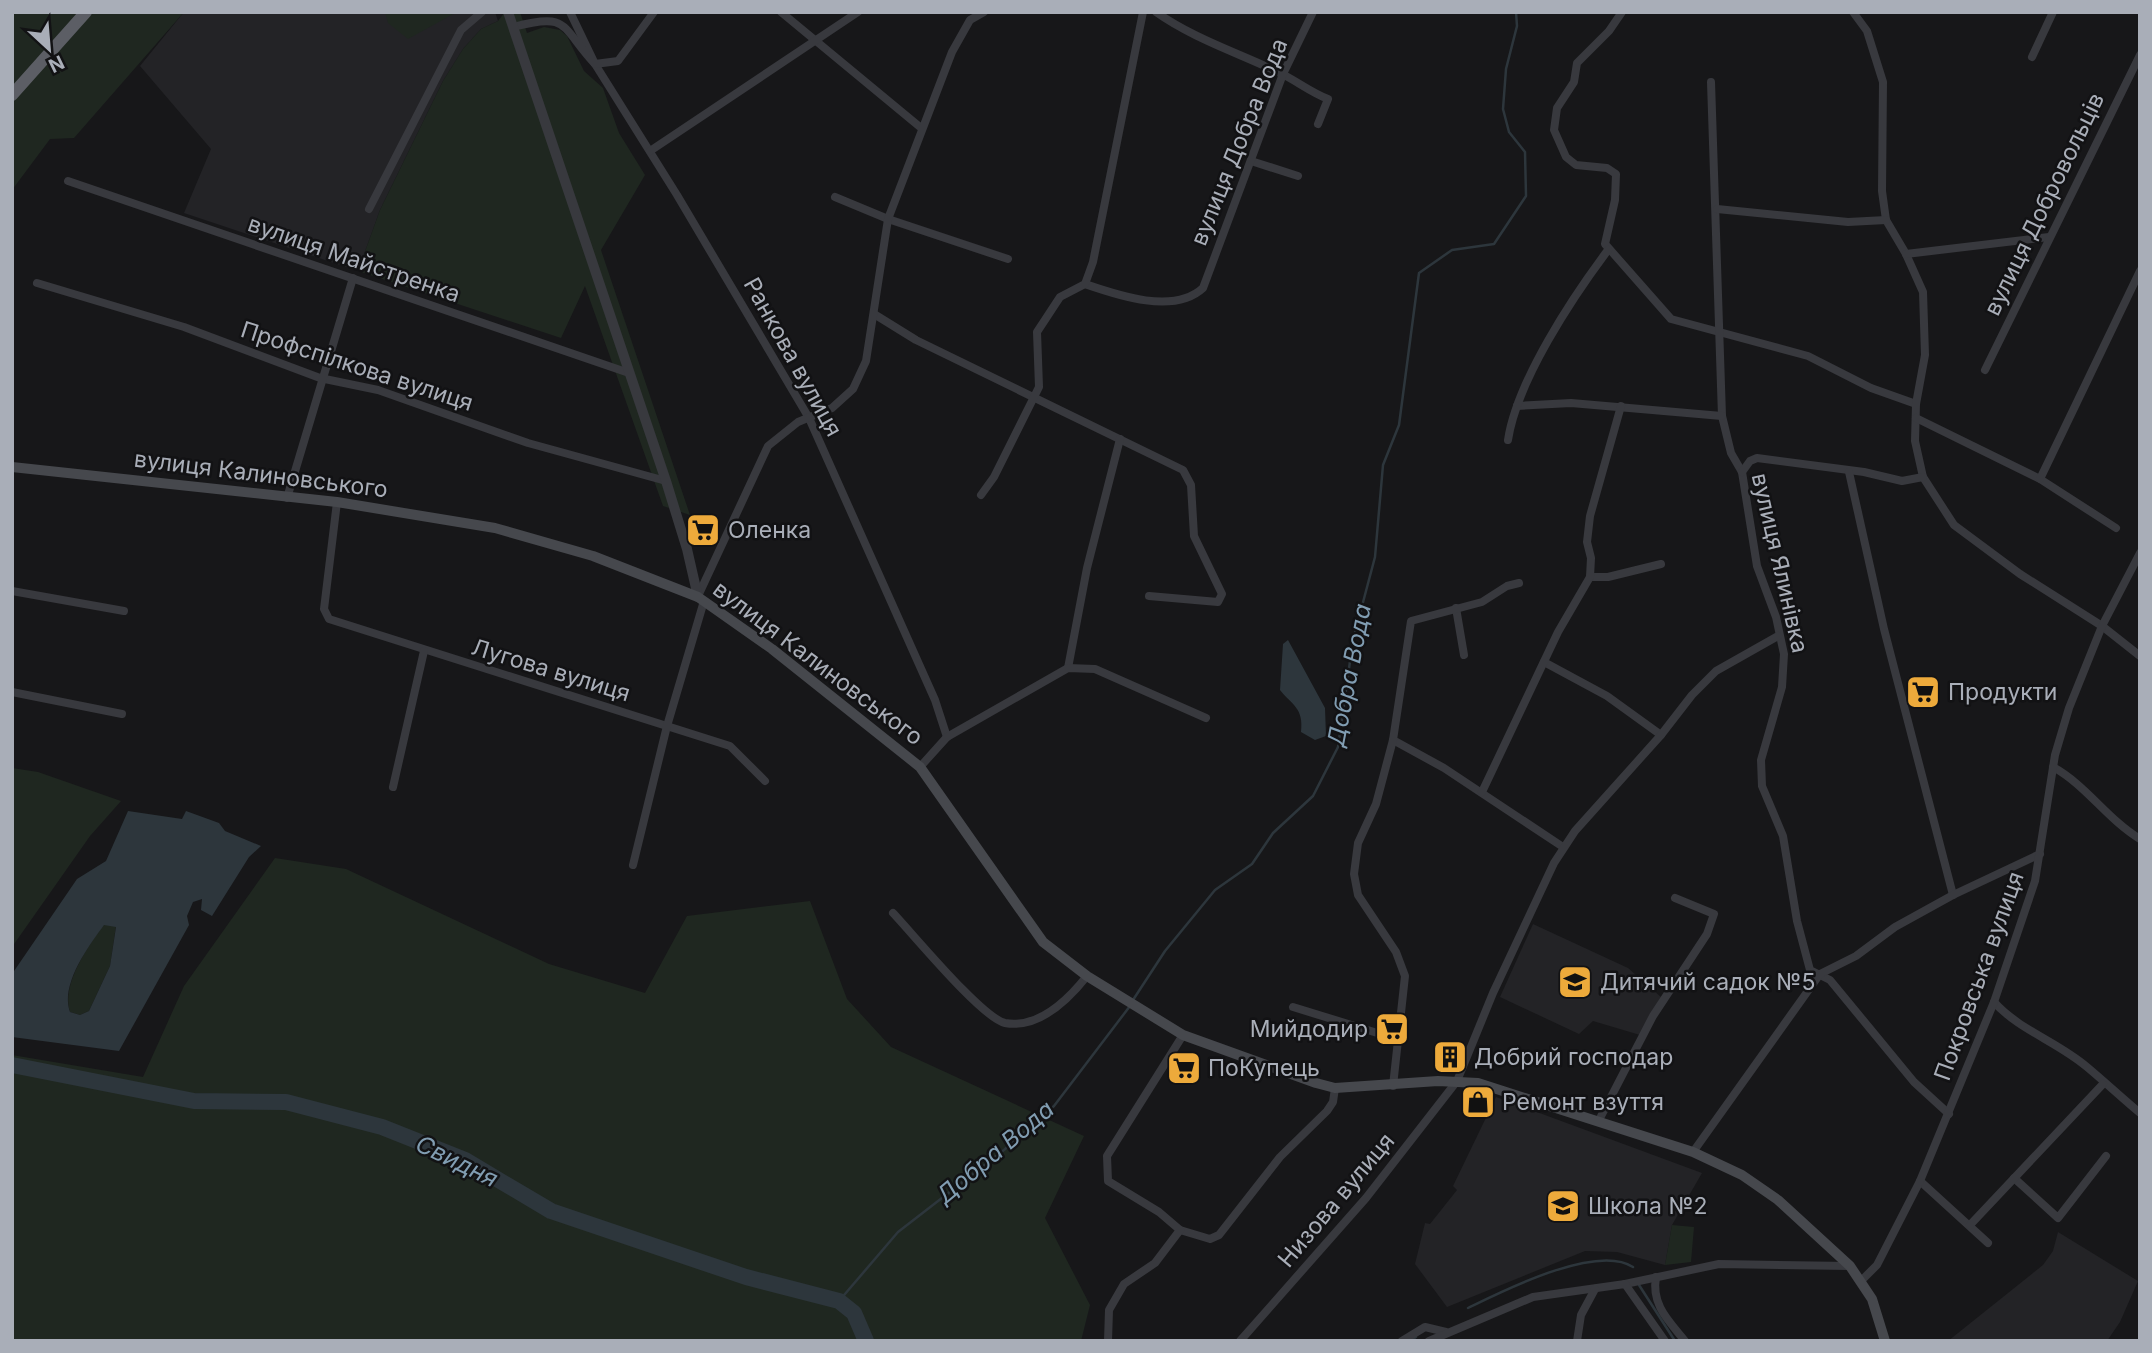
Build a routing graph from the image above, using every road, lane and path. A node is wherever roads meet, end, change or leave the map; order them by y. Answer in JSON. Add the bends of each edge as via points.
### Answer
{"nodes":[{"id":1,"x":86,"y":12,"type":"edge"},
{"id":2,"x":482,"y":12,"type":"edge"},
{"id":3,"x":508,"y":12,"type":"edge"},
{"id":4,"x":570,"y":12,"type":"edge"},
{"id":5,"x":654,"y":12,"type":"edge"},
{"id":6,"x":781,"y":12,"type":"edge"},
{"id":7,"x":858,"y":12,"type":"edge"},
{"id":8,"x":985,"y":12,"type":"edge"},
{"id":9,"x":1143,"y":12,"type":"edge"},
{"id":10,"x":1156,"y":12,"type":"edge"},
{"id":11,"x":1313,"y":12,"type":"edge"},
{"id":12,"x":1622,"y":12,"type":"edge"},
{"id":13,"x":1853,"y":12,"type":"edge"},
{"id":14,"x":2053,"y":12,"type":"edge"},
{"id":15,"x":513,"y":27,"type":"junction"},
{"id":16,"x":815,"y":42,"type":"junction"},
{"id":17,"x":2140,"y":55,"type":"edge"},
{"id":18,"x":2032,"y":57,"type":"dead end"},
{"id":19,"x":595,"y":64,"type":"junction"},
{"id":20,"x":1283,"y":74,"type":"junction"},
{"id":21,"x":1711,"y":82,"type":"dead end"},
{"id":22,"x":12,"y":95,"type":"edge"},
{"id":23,"x":1318,"y":124,"type":"dead end"},
{"id":24,"x":920,"y":127,"type":"junction"},
{"id":25,"x":650,"y":151,"type":"junction"},
{"id":26,"x":1251,"y":161,"type":"junction"},
{"id":27,"x":1297,"y":176,"type":"dead end"},
{"id":28,"x":68,"y":181,"type":"dead end"},
{"id":29,"x":835,"y":197,"type":"dead end"},
{"id":30,"x":369,"y":209,"type":"dead end"},
{"id":31,"x":1717,"y":209,"type":"junction"},
{"id":32,"x":888,"y":219,"type":"junction"},
{"id":33,"x":1885,"y":220,"type":"junction"},
{"id":34,"x":2049,"y":237,"type":"junction"},
{"id":35,"x":1608,"y":250,"type":"junction"},
{"id":36,"x":1906,"y":254,"type":"junction"},
{"id":37,"x":1009,"y":259,"type":"dead end"},
{"id":38,"x":2140,"y":271,"type":"edge"},
{"id":39,"x":353,"y":278,"type":"junction"},
{"id":40,"x":37,"y":283,"type":"dead end"},
{"id":41,"x":1085,"y":284,"type":"junction"},
{"id":42,"x":874,"y":314,"type":"junction"},
{"id":43,"x":1720,"y":331,"type":"junction"},
{"id":44,"x":1986,"y":370,"type":"dead end"},
{"id":45,"x":629,"y":373,"type":"junction"},
{"id":46,"x":320,"y":378,"type":"junction"},
{"id":47,"x":1034,"y":398,"type":"junction"},
{"id":48,"x":1916,"y":404,"type":"junction"},
{"id":49,"x":1517,"y":406,"type":"junction"},
{"id":50,"x":1621,"y":406,"type":"junction"},
{"id":51,"x":1722,"y":416,"type":"junction"},
{"id":52,"x":809,"y":418,"type":"junction"},
{"id":53,"x":1916,"y":418,"type":"junction"},
{"id":54,"x":1120,"y":439,"type":"junction"},
{"id":55,"x":1508,"y":440,"type":"dead end"},
{"id":56,"x":13,"y":470,"type":"edge"},
{"id":57,"x":1742,"y":472,"type":"junction"},
{"id":58,"x":1849,"y":472,"type":"junction"},
{"id":59,"x":1923,"y":477,"type":"junction"},
{"id":60,"x":2040,"y":480,"type":"junction"},
{"id":61,"x":666,"y":481,"type":"junction"},
{"id":62,"x":981,"y":495,"type":"dead end"},
{"id":63,"x":287,"y":498,"type":"junction"},
{"id":64,"x":337,"y":502,"type":"junction"},
{"id":65,"x":2116,"y":528,"type":"dead end"},
{"id":66,"x":2140,"y":553,"type":"edge"},
{"id":67,"x":1661,"y":564,"type":"dead end"},
{"id":68,"x":1590,"y":577,"type":"junction"},
{"id":69,"x":1519,"y":583,"type":"dead end"},
{"id":70,"x":12,"y":591,"type":"edge"},
{"id":71,"x":1149,"y":596,"type":"dead end"},
{"id":72,"x":701,"y":599,"type":"junction"},
{"id":73,"x":1456,"y":608,"type":"junction"},
{"id":74,"x":124,"y":611,"type":"dead end"},
{"id":75,"x":2102,"y":625,"type":"junction"},
{"id":76,"x":1778,"y":636,"type":"junction"},
{"id":77,"x":424,"y":651,"type":"junction"},
{"id":78,"x":1464,"y":655,"type":"dead end"},
{"id":79,"x":2140,"y":656,"type":"edge"},
{"id":80,"x":1544,"y":662,"type":"junction"},
{"id":81,"x":1068,"y":668,"type":"junction"},
{"id":82,"x":12,"y":692,"type":"edge"},
{"id":83,"x":122,"y":713,"type":"dead end"},
{"id":84,"x":1206,"y":718,"type":"dead end"},
{"id":85,"x":667,"y":726,"type":"junction"},
{"id":86,"x":1661,"y":735,"type":"junction"},
{"id":87,"x":947,"y":737,"type":"junction"},
{"id":88,"x":1393,"y":740,"type":"junction"},
{"id":89,"x":2053,"y":766,"type":"junction"},
{"id":90,"x":920,"y":767,"type":"junction"},
{"id":91,"x":765,"y":781,"type":"dead end"},
{"id":92,"x":393,"y":787,"type":"dead end"},
{"id":93,"x":1482,"y":792,"type":"junction"},
{"id":94,"x":2140,"y":839,"type":"edge"},
{"id":95,"x":1563,"y":847,"type":"junction"},
{"id":96,"x":2040,"y":854,"type":"junction"},
{"id":97,"x":633,"y":864,"type":"dead end"},
{"id":98,"x":1952,"y":895,"type":"junction"},
{"id":99,"x":1675,"y":898,"type":"dead end"},
{"id":100,"x":893,"y":913,"type":"dead end"},
{"id":101,"x":1820,"y":974,"type":"junction"},
{"id":102,"x":1087,"y":976,"type":"junction"},
{"id":103,"x":1994,"y":1002,"type":"junction"},
{"id":104,"x":1293,"y":1007,"type":"dead end"},
{"id":105,"x":1184,"y":1035,"type":"junction"},
{"id":106,"x":1399,"y":1040,"type":"junction"},
{"id":107,"x":1457,"y":1081,"type":"junction"},
{"id":108,"x":2103,"y":1084,"type":"junction"},
{"id":109,"x":1392,"y":1086,"type":"junction"},
{"id":110,"x":1335,"y":1088,"type":"junction"},
{"id":111,"x":2140,"y":1113,"type":"edge"},
{"id":112,"x":1949,"y":1114,"type":"junction"},
{"id":113,"x":1598,"y":1122,"type":"junction"},
{"id":114,"x":1693,"y":1152,"type":"junction"},
{"id":115,"x":2106,"y":1156,"type":"dead end"},
{"id":116,"x":2014,"y":1178,"type":"junction"},
{"id":117,"x":1920,"y":1181,"type":"junction"},
{"id":118,"x":1970,"y":1225,"type":"junction"},
{"id":119,"x":1180,"y":1230,"type":"junction"},
{"id":120,"x":1988,"y":1243,"type":"dead end"},
{"id":121,"x":1850,"y":1266,"type":"junction"},
{"id":122,"x":1656,"y":1277,"type":"junction"},
{"id":123,"x":1862,"y":1280,"type":"junction"},
{"id":124,"x":1625,"y":1284,"type":"junction"},
{"id":125,"x":1595,"y":1289,"type":"junction"},
{"id":126,"x":1446,"y":1332,"type":"junction"},
{"id":127,"x":1108,"y":1341,"type":"edge"},
{"id":128,"x":1240,"y":1341,"type":"edge"},
{"id":129,"x":1402,"y":1341,"type":"edge"},
{"id":130,"x":1429,"y":1341,"type":"edge"},
{"id":131,"x":1577,"y":1341,"type":"edge"},
{"id":132,"x":1665,"y":1341,"type":"edge"},
{"id":133,"x":1685,"y":1341,"type":"edge"},
{"id":134,"x":1885,"y":1341,"type":"edge"}],
"edges":[{"from":1,"to":22,"type":"highway"},
{"from":2,"to":30,"type":"street","via":[[461,30]]},
{"from":3,"to":15,"type":"street"},
{"from":4,"to":19,"type":"street","name":"Ранкова вулиця"},
{"from":5,"to":19,"type":"street","via":[[618,61]]},
{"from":6,"to":16,"type":"street"},
{"from":7,"to":16,"type":"street"},
{"from":8,"to":24,"type":"street","via":[[970,20]]},
{"from":9,"to":41,"type":"street"},
{"from":10,"to":20,"type":"street","via":[[1195,35]]},
{"from":11,"to":20,"type":"street","name":"вулиця Добра Вода"},
{"from":12,"to":35,"type":"street","via":[[1577,63],[1574,82],[1557,108],[1554,130],[1566,157],[1576,165],[1606,168],[1616,174],[1605,244]]},
{"from":13,"to":33,"type":"street","via":[[1867,31],[1883,82]]},
{"from":14,"to":18,"type":"street"},
{"from":15,"to":19,"type":"street","via":[[545,19],[557,22]]},
{"from":15,"to":45,"type":"street"},
{"from":16,"to":24,"type":"street"},
{"from":16,"to":25,"type":"street"},
{"from":17,"to":34,"type":"street","name":"вулиця Добровольців"},
{"from":19,"to":25,"type":"street","name":"Ранкова вулиця"},
{"from":20,"to":23,"type":"street","via":[[1328,99]]},
{"from":20,"to":26,"type":"street","name":"вулиця Добра Вода"},
{"from":21,"to":31,"type":"street","name":"вулиця Ялинівка"},
{"from":24,"to":32,"type":"street"},
{"from":25,"to":52,"type":"street","name":"Ранкова вулиця"},
{"from":26,"to":27,"type":"street"},
{"from":26,"to":41,"type":"street","name":"вулиця Добра Вода","via":[[1202,288],[1195,295],[1163,301],[1117,295]]},
{"from":28,"to":39,"type":"street","name":"вулиця Майстренка"},
{"from":29,"to":32,"type":"street"},
{"from":31,"to":33,"type":"street","via":[[1848,222]]},
{"from":31,"to":43,"type":"street","name":"вулиця Ялинівка"},
{"from":32,"to":37,"type":"street"},
{"from":32,"to":42,"type":"street"},
{"from":33,"to":36,"type":"street"},
{"from":34,"to":36,"type":"street"},
{"from":34,"to":44,"type":"street","name":"вулиця Добровольців"},
{"from":35,"to":43,"type":"street","via":[[1671,319]]},
{"from":35,"to":49,"type":"street","via":[[1566,311]]},
{"from":36,"to":48,"type":"street","via":[[1925,303],[1925,355]]},
{"from":38,"to":60,"type":"street"},
{"from":39,"to":45,"type":"street","name":"вулиця Майстренка"},
{"from":39,"to":46,"type":"street"},
{"from":40,"to":46,"type":"street","name":"Профспілкова вулиця","via":[[184,327]]},
{"from":41,"to":47,"type":"street","via":[[1060,297],[1037,332],[1041,368]]},
{"from":42,"to":47,"type":"street"},
{"from":42,"to":52,"type":"street","via":[[866,361],[853,389],[832,408]]},
{"from":43,"to":48,"type":"street","via":[[1808,356],[1871,388]]},
{"from":43,"to":51,"type":"street","name":"вулиця Ялинівка"},
{"from":45,"to":61,"type":"street"},
{"from":46,"to":61,"type":"street","name":"Профспілкова вулиця","via":[[378,390],[528,443]]},
{"from":46,"to":63,"type":"street"},
{"from":47,"to":54,"type":"street"},
{"from":47,"to":62,"type":"street"},
{"from":48,"to":53,"type":"street"},
{"from":49,"to":50,"type":"street"},
{"from":49,"to":55,"type":"street"},
{"from":50,"to":51,"type":"street"},
{"from":50,"to":68,"type":"street","via":[[1590,516]]},
{"from":51,"to":57,"type":"street","name":"вулиця Ялинівка","via":[[1731,453]]},
{"from":52,"to":72,"type":"street","via":[[768,446]]},
{"from":52,"to":87,"type":"street","name":"Ранкова вулиця","via":[[935,700]]},
{"from":53,"to":59,"type":"street","via":[[1915,441]]},
{"from":53,"to":60,"type":"street"},
{"from":54,"to":71,"type":"street","via":[[1175,464],[1188,476],[1194,536],[1222,594],[1218,602]]},
{"from":54,"to":81,"type":"street","via":[[1087,568]]},
{"from":56,"to":63,"type":"main road","name":"вулиця Калиновського"},
{"from":57,"to":58,"type":"street","via":[[1757,458]]},
{"from":57,"to":76,"type":"street","name":"вулиця Ялинівка","via":[[1757,566],[1776,617]]},
{"from":58,"to":59,"type":"street","via":[[1902,481]]},
{"from":58,"to":98,"type":"street"},
{"from":59,"to":75,"type":"street","via":[[1954,525],[2030,581]]},
{"from":60,"to":65,"type":"street"},
{"from":61,"to":72,"type":"street"},
{"from":63,"to":64,"type":"main road","name":"вулиця Калиновського"},
{"from":64,"to":72,"type":"main road","name":"вулиця Калиновського","via":[[495,528],[593,556]]},
{"from":64,"to":77,"type":"street","name":"Лугова вулиця","via":[[324,609],[329,619]]},
{"from":66,"to":75,"type":"street","name":"Покровська вулиця"},
{"from":67,"to":68,"type":"street"},
{"from":68,"to":80,"type":"street"},
{"from":69,"to":73,"type":"street","via":[[1482,602]]},
{"from":70,"to":74,"type":"street"},
{"from":72,"to":85,"type":"street"},
{"from":72,"to":90,"type":"main road","name":"вулиця Калиновського","via":[[855,712]]},
{"from":73,"to":78,"type":"street"},
{"from":73,"to":88,"type":"street","via":[[1410,621]]},
{"from":75,"to":79,"type":"street"},
{"from":75,"to":89,"type":"street","name":"Покровська вулиця","via":[[2069,708]]},
{"from":76,"to":86,"type":"street","name":"Низова вулиця","via":[[1716,671]]},
{"from":76,"to":101,"type":"street","name":"вулиця Ялинівка","via":[[1784,654],[1782,687],[1761,760],[1762,786],[1783,835],[1810,970]]},
{"from":77,"to":85,"type":"street","name":"Лугова вулиця"},
{"from":77,"to":92,"type":"street"},
{"from":80,"to":86,"type":"street","via":[[1607,696]]},
{"from":80,"to":93,"type":"street"},
{"from":81,"to":84,"type":"street","via":[[1095,669]]},
{"from":81,"to":87,"type":"street"},
{"from":82,"to":83,"type":"street"},
{"from":85,"to":91,"type":"street","name":"Лугова вулиця","via":[[730,746]]},
{"from":85,"to":97,"type":"street"},
{"from":86,"to":95,"type":"street","name":"Низова вулиця"},
{"from":87,"to":90,"type":"street"},
{"from":88,"to":93,"type":"street"},
{"from":88,"to":106,"type":"street","via":[[1376,804],[1358,843],[1354,874],[1358,895],[1396,952],[1405,976]]},
{"from":89,"to":94,"type":"street","via":[[2072,777]]},
{"from":89,"to":96,"type":"street","name":"Покровська вулиця"},
{"from":90,"to":102,"type":"main road","name":"вулиця Калиновського","via":[[1043,942]]},
{"from":93,"to":95,"type":"street"},
{"from":95,"to":107,"type":"street","name":"Низова вулиця","via":[[1493,993]]},
{"from":96,"to":98,"type":"street"},
{"from":96,"to":103,"type":"street","name":"Покровська вулиця"},
{"from":98,"to":101,"type":"street"},
{"from":99,"to":113,"type":"street","via":[[1714,914],[1707,934],[1653,1016]]},
{"from":100,"to":102,"type":"street","via":[[984,1009],[1005,1023],[1040,1017],[1070,997]]},
{"from":101,"to":112,"type":"street","name":"вулиця Ялинівка","via":[[1847,999],[1914,1082]]},
{"from":101,"to":114,"type":"street"},
{"from":102,"to":105,"type":"main road","name":"вулиця Калиновського"},
{"from":103,"to":108,"type":"street","via":[[2005,1014],[2087,1067]]},
{"from":103,"to":112,"type":"street","name":"Покровська вулиця"},
{"from":104,"to":106,"type":"street"},
{"from":105,"to":110,"type":"main road","name":"вулиця Калиновського"},
{"from":105,"to":119,"type":"street","via":[[1107,1156],[1105,1169],[1108,1181]]},
{"from":106,"to":109,"type":"street"},
{"from":107,"to":109,"type":"main road"},
{"from":107,"to":113,"type":"main road","via":[[1478,1083]]},
{"from":107,"to":128,"type":"street","name":"Низова вулиця","via":[[1366,1198]]},
{"from":108,"to":111,"type":"street"},
{"from":108,"to":116,"type":"street"},
{"from":109,"to":110,"type":"main road"},
{"from":110,"to":119,"type":"street","via":[[1326,1111],[1280,1157],[1219,1235],[1210,1239]]},
{"from":112,"to":117,"type":"street","name":"Покровська вулиця"},
{"from":113,"to":114,"type":"main road"},
{"from":114,"to":121,"type":"main road","via":[[1742,1175],[1778,1200]]},
{"from":115,"to":116,"type":"street","via":[[2058,1218]]},
{"from":116,"to":118,"type":"street"},
{"from":117,"to":118,"type":"street"},
{"from":117,"to":123,"type":"street","name":"Покровська вулиця","via":[[1877,1265]]},
{"from":118,"to":120,"type":"street"},
{"from":119,"to":127,"type":"street","via":[[1155,1263],[1124,1284],[1109,1310]]},
{"from":121,"to":122,"type":"street","via":[[1719,1264]]},
{"from":121,"to":123,"type":"main road"},
{"from":122,"to":124,"type":"street"},
{"from":122,"to":133,"type":"street","via":[[1656,1301]]},
{"from":123,"to":134,"type":"main road"},
{"from":124,"to":125,"type":"street"},
{"from":124,"to":132,"type":"street"},
{"from":125,"to":126,"type":"street","via":[[1533,1297]]},
{"from":125,"to":131,"type":"street","via":[[1581,1315]]},
{"from":126,"to":129,"type":"street","via":[[1425,1327]]},
{"from":126,"to":130,"type":"street"}]}
